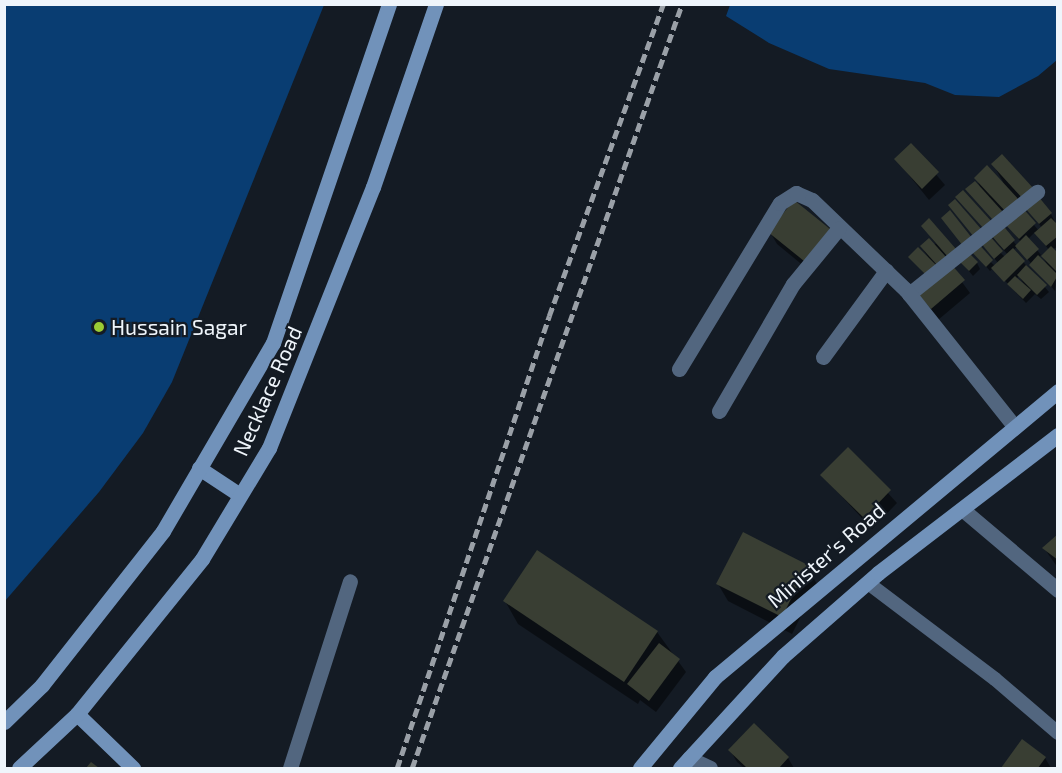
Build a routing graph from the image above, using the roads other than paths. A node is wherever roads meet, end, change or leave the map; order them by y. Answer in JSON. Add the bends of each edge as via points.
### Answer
{"nodes":[{"id":1,"x":388,"y":4,"type":"edge"},
{"id":2,"x":436,"y":4,"type":"edge"},
{"id":3,"x":1037,"y":192,"type":"dead end"},
{"id":4,"x":839,"y":228,"type":"junction"},
{"id":5,"x":886,"y":271,"type":"junction"},
{"id":6,"x":909,"y":294,"type":"junction"},
{"id":7,"x":823,"y":357,"type":"dead end"},
{"id":8,"x":679,"y":369,"type":"dead end"},
{"id":9,"x":1058,"y":391,"type":"edge"},
{"id":10,"x":719,"y":411,"type":"dead end"},
{"id":11,"x":1015,"y":427,"type":"junction"},
{"id":12,"x":1058,"y":435,"type":"edge"},
{"id":13,"x":199,"y":468,"type":"junction"},
{"id":14,"x":240,"y":495,"type":"junction"},
{"id":15,"x":962,"y":509,"type":"junction"},
{"id":16,"x":350,"y":581,"type":"dead end"},
{"id":17,"x":868,"y":583,"type":"junction"},
{"id":18,"x":1058,"y":590,"type":"edge"},
{"id":19,"x":77,"y":714,"type":"junction"},
{"id":20,"x":4,"y":722,"type":"edge"},
{"id":21,"x":1058,"y":733,"type":"edge"},
{"id":22,"x":684,"y":763,"type":"edge"},
{"id":23,"x":18,"y":768,"type":"edge"},
{"id":24,"x":133,"y":768,"type":"edge"},
{"id":25,"x":290,"y":768,"type":"edge"},
{"id":26,"x":640,"y":768,"type":"edge"},
{"id":27,"x":710,"y":768,"type":"edge"}],
"edges":[{"from":1,"to":13,"type":"main road","name":"Necklace Road","via":[[273,342]]},
{"from":2,"to":14,"type":"main road","name":"Necklace Road","via":[[374,187],[312,343],[269,448]]},
{"from":3,"to":6,"type":"street"},
{"from":4,"to":5,"type":"street"},
{"from":4,"to":8,"type":"street","via":[[812,200],[796,193],[780,202]]},
{"from":4,"to":10,"type":"street","via":[[793,284]]},
{"from":5,"to":6,"type":"street"},
{"from":5,"to":7,"type":"street"},
{"from":6,"to":11,"type":"street"},
{"from":9,"to":11,"type":"main road","name":"Minister's Road"},
{"from":11,"to":26,"type":"main road","name":"Minister's Road","via":[[715,677]]},
{"from":12,"to":15,"type":"main road"},
{"from":13,"to":14,"type":"main road"},
{"from":13,"to":20,"type":"main road","name":"Necklace Road","via":[[163,531],[42,685]]},
{"from":14,"to":19,"type":"main road","name":"Necklace Road","via":[[202,559]]},
{"from":15,"to":17,"type":"main road"},
{"from":15,"to":18,"type":"street"},
{"from":16,"to":25,"type":"street"},
{"from":17,"to":21,"type":"lane","via":[[995,679]]},
{"from":17,"to":22,"type":"main road","via":[[783,656]]},
{"from":19,"to":23,"type":"main road","name":"Necklace Road"},
{"from":19,"to":24,"type":"main road"},
{"from":22,"to":27,"type":"street"}]}
